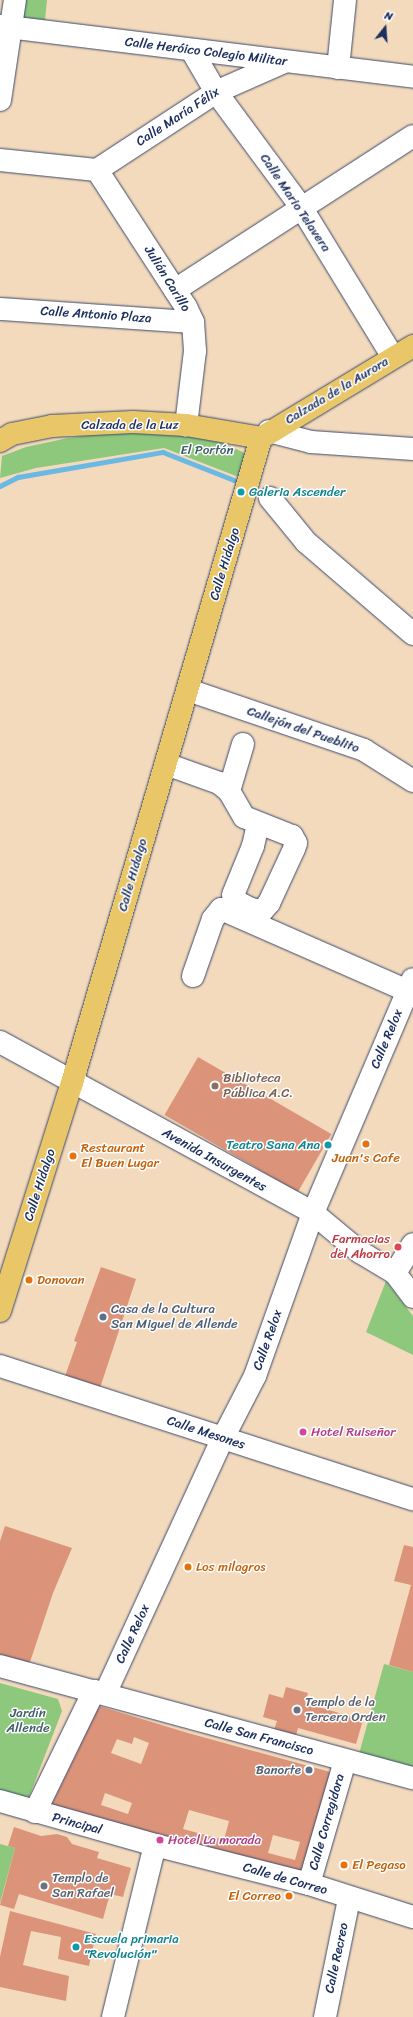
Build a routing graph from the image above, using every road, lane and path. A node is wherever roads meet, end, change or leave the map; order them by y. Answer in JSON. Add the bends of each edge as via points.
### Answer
{"nodes":[{"id":1,"x":15,"y":0,"type":"edge"},
{"id":2,"x":345,"y":0,"type":"edge"},
{"id":3,"x":6,"y":27,"type":"edge"},
{"id":4,"x":192,"y":51,"type":"junction"},
{"id":5,"x":284,"y":62,"type":"junction"},
{"id":6,"x":338,"y":68,"type":"junction"},
{"id":7,"x":413,"y":77,"type":"edge"},
{"id":8,"x":216,"y":92,"type":"junction"},
{"id":9,"x":0,"y":100,"type":"edge"},
{"id":10,"x":413,"y":136,"type":"edge"},
{"id":11,"x":0,"y":160,"type":"edge"},
{"id":12,"x":97,"y":170,"type":"junction"},
{"id":13,"x":301,"y":207,"type":"junction"},
{"id":14,"x":175,"y":290,"type":"junction"},
{"id":15,"x":0,"y":308,"type":"edge"},
{"id":16,"x":193,"y":322,"type":"junction"},
{"id":17,"x":413,"y":346,"type":"edge"},
{"id":18,"x":393,"y":357,"type":"junction"},
{"id":19,"x":186,"y":425,"type":"junction"},
{"id":20,"x":265,"y":434,"type":"junction"},
{"id":21,"x":0,"y":441,"type":"edge"},
{"id":22,"x":413,"y":449,"type":"edge"},
{"id":23,"x":270,"y":498,"type":"dead end"},
{"id":24,"x":413,"y":634,"type":"edge"},
{"id":25,"x":188,"y":690,"type":"junction"},
{"id":26,"x":243,"y":744,"type":"dead end"},
{"id":27,"x":166,"y":764,"type":"junction"},
{"id":28,"x":413,"y":781,"type":"edge"},
{"id":29,"x":229,"y":791,"type":"junction"},
{"id":30,"x":258,"y":824,"type":"dead end"},
{"id":31,"x":193,"y":976,"type":"dead end"},
{"id":32,"x":410,"y":985,"type":"edge"},
{"id":33,"x":0,"y":1042,"type":"edge"},
{"id":34,"x":72,"y":1082,"type":"junction"},
{"id":35,"x":313,"y":1214,"type":"junction"},
{"id":36,"x":413,"y":1244,"type":"edge"},
{"id":37,"x":395,"y":1273,"type":"junction"},
{"id":38,"x":413,"y":1297,"type":"edge"},
{"id":39,"x":0,"y":1311,"type":"edge"},
{"id":40,"x":0,"y":1366,"type":"edge"},
{"id":41,"x":223,"y":1438,"type":"junction"},
{"id":42,"x":413,"y":1499,"type":"edge"},
{"id":43,"x":0,"y":1666,"type":"edge"},
{"id":44,"x":100,"y":1693,"type":"junction"},
{"id":45,"x":345,"y":1761,"type":"junction"},
{"id":46,"x":413,"y":1778,"type":"edge"},
{"id":47,"x":0,"y":1801,"type":"edge"},
{"id":48,"x":35,"y":1812,"type":"junction"},
{"id":49,"x":155,"y":1845,"type":"junction"},
{"id":50,"x":309,"y":1884,"type":"junction"},
{"id":51,"x":350,"y":1899,"type":"junction"},
{"id":52,"x":413,"y":1917,"type":"edge"},
{"id":53,"x":113,"y":2017,"type":"edge"},
{"id":54,"x":325,"y":2017,"type":"edge"}],
"edges":[{"from":1,"to":3,"type":"street"},
{"from":2,"to":6,"type":"street"},
{"from":3,"to":4,"type":"street","name":"Calle Heróico Colegio Militar"},
{"from":3,"to":9,"type":"street"},
{"from":4,"to":5,"type":"street","name":"Calle Heróico Colegio Militar"},
{"from":4,"to":8,"type":"street","name":"Calle Mario Telavera"},
{"from":5,"to":6,"type":"street","name":"Calle Heróico Colegio Militar"},
{"from":5,"to":8,"type":"street","name":"Calle María Félix"},
{"from":6,"to":7,"type":"street","name":"Calle Heróico Colegio Militar"},
{"from":8,"to":12,"type":"street","name":"Calle María Félix"},
{"from":8,"to":13,"type":"street","name":"Calle Mario Telavera"},
{"from":10,"to":13,"type":"street"},
{"from":11,"to":12,"type":"street"},
{"from":12,"to":14,"type":"street","name":"Julián Carillo"},
{"from":13,"to":14,"type":"street"},
{"from":13,"to":18,"type":"street","name":"Calle Mario Telavera"},
{"from":14,"to":16,"type":"street","name":"Julián Carillo"},
{"from":15,"to":16,"type":"street","name":"Calle Antonio Plaza"},
{"from":16,"to":19,"type":"street","name":"Julián Carillo","via":[[194,351]]},
{"from":17,"to":18,"type":"main road","name":"Calzada de la Aurora"},
{"from":18,"to":20,"type":"main road","name":"Calzada de la Aurora","via":[[296,418]]},
{"from":19,"to":20,"type":"main road","name":"Calzada de la Luz"},
{"from":19,"to":21,"type":"main road","name":"Calzada de la Luz","via":[[133,422],[52,426],[12,434]]},
{"from":20,"to":22,"type":"street","name":"Calzada de la Luz","via":[[311,442]]},
{"from":20,"to":25,"type":"main road","name":"Calle Hidalgo"},
{"from":23,"to":24,"type":"street","via":[[306,542]]},
{"from":25,"to":27,"type":"main road","name":"Calle Hidalgo"},
{"from":25,"to":28,"type":"street","name":"Callejón del Pueblito","via":[[364,750]]},
{"from":26,"to":29,"type":"street"},
{"from":27,"to":29,"type":"street","via":[[219,783]]},
{"from":27,"to":34,"type":"main road","name":"Calle Hidalgo"},
{"from":29,"to":30,"type":"street","via":[[244,817]]},
{"from":31,"to":32,"type":"street","via":[[213,919],[222,909]]},
{"from":32,"to":35,"type":"street","name":"Calle Relox"},
{"from":33,"to":34,"type":"street","name":"Avenida Insurgentes"},
{"from":34,"to":35,"type":"street","name":"Avenida Insurgentes"},
{"from":34,"to":39,"type":"main road","name":"Calle Hidalgo"},
{"from":35,"to":37,"type":"street","name":"Avenida Insurgentes","via":[[360,1252]]},
{"from":35,"to":41,"type":"street","name":"Calle Relox","via":[[255,1376]]},
{"from":36,"to":37,"type":"street"},
{"from":37,"to":38,"type":"street","name":"Avenida Insurgentes"},
{"from":40,"to":41,"type":"street","name":"Calle Mesones"},
{"from":41,"to":42,"type":"street","name":"Calle Mesones"},
{"from":41,"to":44,"type":"street","name":"Calle Relox"},
{"from":43,"to":44,"type":"street","name":"Calle San Francisco"},
{"from":44,"to":45,"type":"street","name":"Calle San Francisco"},
{"from":44,"to":48,"type":"street","name":"Calle Relox"},
{"from":45,"to":46,"type":"street","name":"Calle San Francisco"},
{"from":45,"to":50,"type":"street","name":"Calle Corregidora"},
{"from":47,"to":48,"type":"street","name":"Principal"},
{"from":48,"to":49,"type":"street","name":"Principal"},
{"from":49,"to":50,"type":"street","name":"Calle de Correo"},
{"from":49,"to":53,"type":"street"},
{"from":50,"to":51,"type":"street","name":"Calle de Correo"},
{"from":51,"to":52,"type":"street","name":"Calle de Correo"},
{"from":51,"to":54,"type":"street","name":"Calle Recreo"}]}
